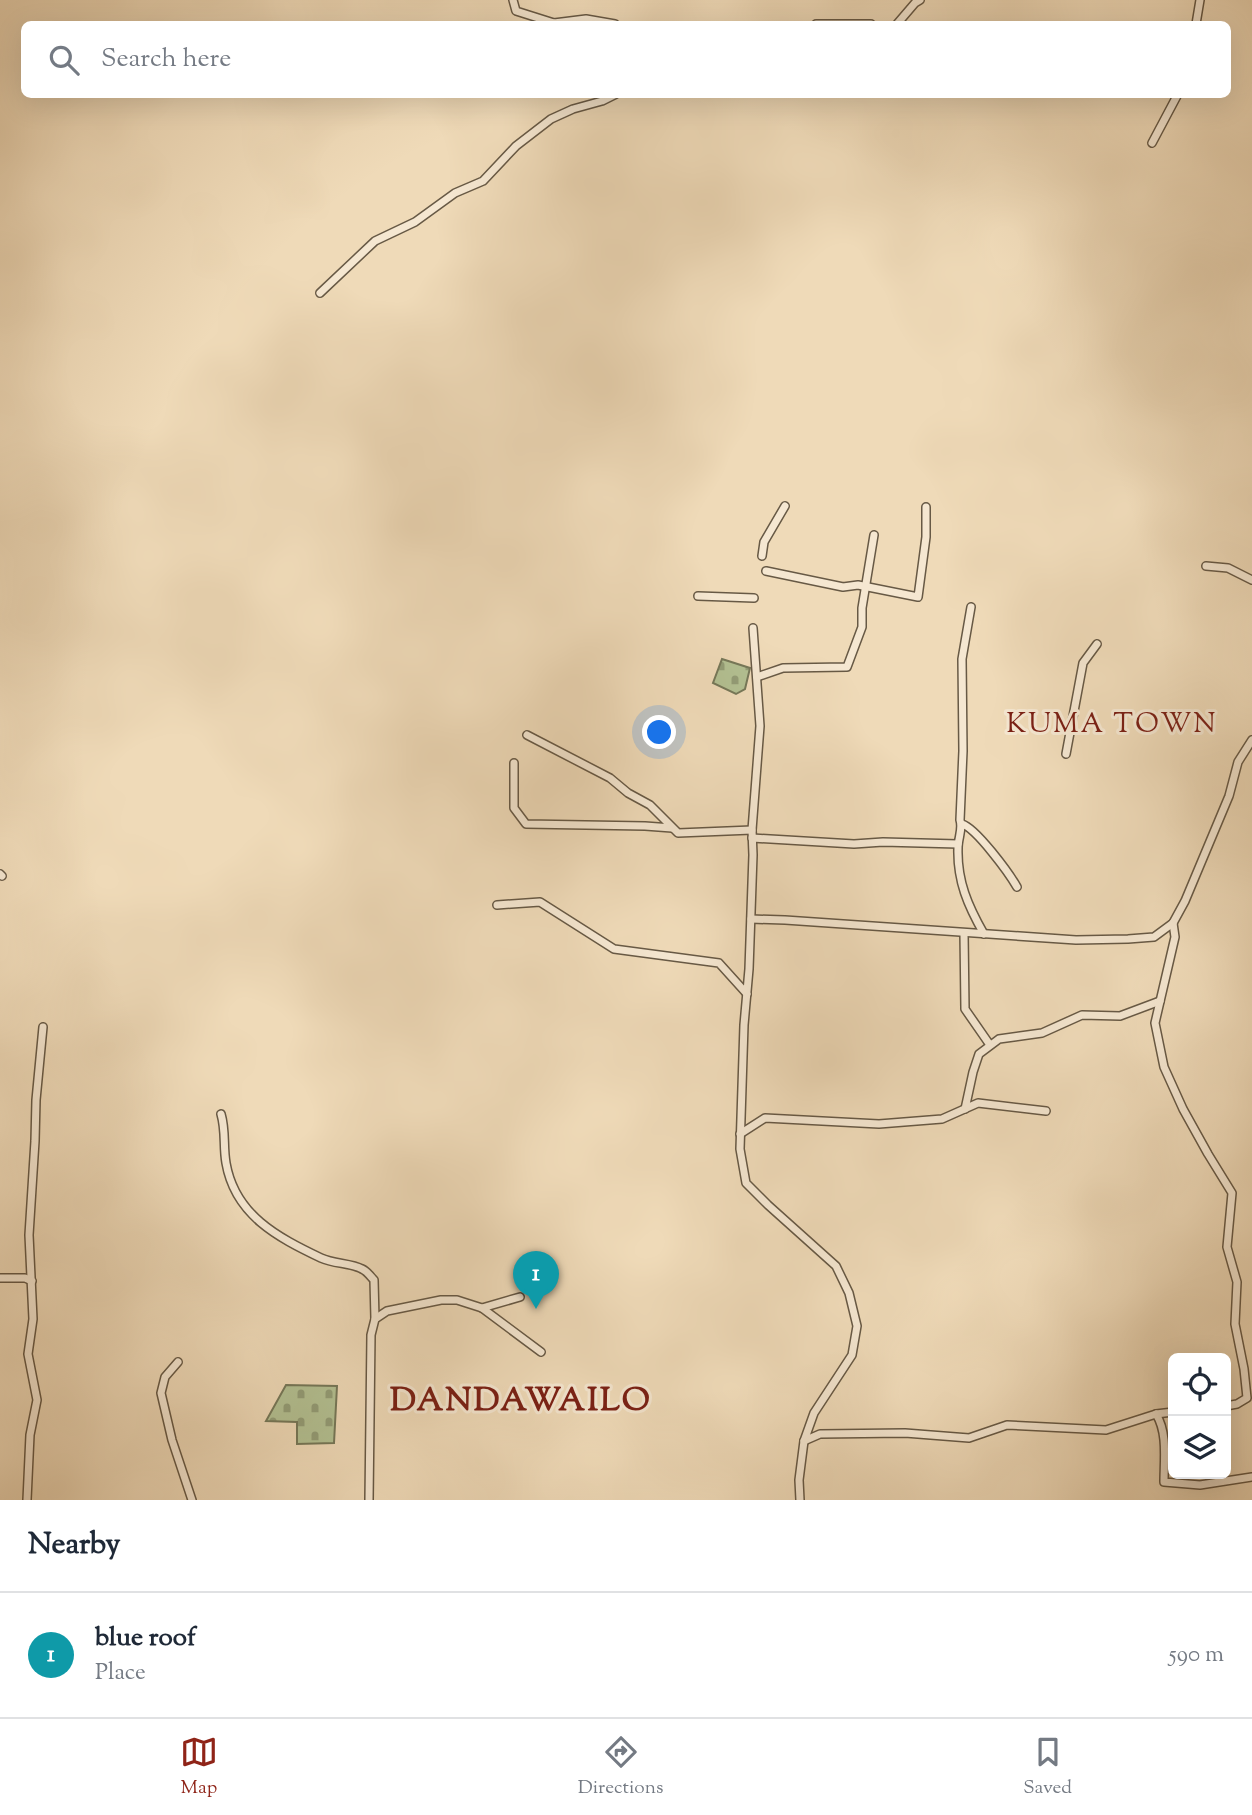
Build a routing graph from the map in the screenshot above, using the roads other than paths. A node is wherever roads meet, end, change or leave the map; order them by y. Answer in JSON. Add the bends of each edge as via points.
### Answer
{"nodes":[{"id":1,"x":513,"y":0,"type":"edge"},
{"id":2,"x":920,"y":0,"type":"edge"},
{"id":3,"x":1200,"y":0,"type":"edge"},
{"id":4,"x":544,"y":21,"type":"edge"},
{"id":5,"x":573,"y":21,"type":"edge"},
{"id":6,"x":598,"y":21,"type":"edge"},
{"id":7,"x":900,"y":21,"type":"edge"},
{"id":8,"x":1196,"y":21,"type":"edge"},
{"id":9,"x":608,"y":98,"type":"edge"},
{"id":10,"x":1176,"y":98,"type":"edge"},
{"id":11,"x":1152,"y":143,"type":"dead end"},
{"id":12,"x":320,"y":293,"type":"dead end"},
{"id":13,"x":785,"y":506,"type":"dead end"},
{"id":14,"x":926,"y":507,"type":"dead end"},
{"id":15,"x":874,"y":535,"type":"dead end"},
{"id":16,"x":762,"y":556,"type":"dead end"},
{"id":17,"x":1206,"y":566,"type":"dead end"},
{"id":18,"x":766,"y":571,"type":"dead end"},
{"id":19,"x":1252,"y":580,"type":"edge"},
{"id":20,"x":865,"y":587,"type":"junction"},
{"id":21,"x":698,"y":596,"type":"dead end"},
{"id":22,"x":754,"y":598,"type":"dead end"},
{"id":23,"x":971,"y":607,"type":"dead end"},
{"id":24,"x":753,"y":628,"type":"dead end"},
{"id":25,"x":1097,"y":644,"type":"dead end"},
{"id":26,"x":757,"y":677,"type":"junction"},
{"id":27,"x":527,"y":735,"type":"dead end"},
{"id":28,"x":1252,"y":740,"type":"edge"},
{"id":29,"x":1066,"y":754,"type":"dead end"},
{"id":30,"x":514,"y":763,"type":"dead end"},
{"id":31,"x":962,"y":824,"type":"junction"},
{"id":32,"x":673,"y":828,"type":"junction"},
{"id":33,"x":752,"y":834,"type":"junction"},
{"id":34,"x":958,"y":844,"type":"junction"},
{"id":35,"x":1017,"y":887,"type":"dead end"},
{"id":36,"x":497,"y":905,"type":"dead end"},
{"id":37,"x":751,"y":919,"type":"junction"},
{"id":38,"x":1173,"y":923,"type":"junction"},
{"id":39,"x":964,"y":933,"type":"junction"},
{"id":40,"x":984,"y":934,"type":"junction"},
{"id":41,"x":747,"y":994,"type":"junction"},
{"id":42,"x":1160,"y":1001,"type":"junction"},
{"id":43,"x":43,"y":1027,"type":"dead end"},
{"id":44,"x":990,"y":1045,"type":"junction"},
{"id":45,"x":965,"y":1109,"type":"junction"},
{"id":46,"x":1046,"y":1111,"type":"dead end"},
{"id":47,"x":221,"y":1114,"type":"dead end"},
{"id":48,"x":740,"y":1134,"type":"junction"},
{"id":49,"x":0,"y":1278,"type":"edge"},
{"id":50,"x":32,"y":1281,"type":"junction"},
{"id":51,"x":520,"y":1297,"type":"dead end"},
{"id":52,"x":482,"y":1308,"type":"junction"},
{"id":53,"x":375,"y":1319,"type":"junction"},
{"id":54,"x":541,"y":1352,"type":"dead end"},
{"id":55,"x":178,"y":1362,"type":"dead end"},
{"id":56,"x":1231,"y":1405,"type":"edge"},
{"id":57,"x":1168,"y":1413,"type":"edge"},
{"id":58,"x":1156,"y":1415,"type":"junction"},
{"id":59,"x":804,"y":1441,"type":"junction"},
{"id":60,"x":1252,"y":1477,"type":"edge"},
{"id":61,"x":27,"y":1500,"type":"edge"},
{"id":62,"x":192,"y":1500,"type":"edge"},
{"id":63,"x":369,"y":1500,"type":"edge"},
{"id":64,"x":800,"y":1500,"type":"edge"}],
"edges":[{"from":1,"to":4,"type":"street","via":[[516,11]]},
{"from":2,"to":7,"type":"street"},
{"from":3,"to":8,"type":"street"},
{"from":5,"to":6,"type":"street"},
{"from":9,"to":12,"type":"street","via":[[551,119],[516,146],[484,181],[375,241]]},
{"from":10,"to":11,"type":"street"},
{"from":13,"to":16,"type":"street","via":[[764,542]]},
{"from":14,"to":20,"type":"street","via":[[918,597]]},
{"from":15,"to":20,"type":"street"},
{"from":17,"to":19,"type":"street","via":[[1228,568]]},
{"from":18,"to":20,"type":"street","via":[[843,587]]},
{"from":20,"to":26,"type":"street","via":[[862,627],[847,667],[783,668]]},
{"from":21,"to":22,"type":"street"},
{"from":23,"to":31,"type":"street","via":[[962,659]]},
{"from":24,"to":26,"type":"street"},
{"from":25,"to":29,"type":"street","via":[[1083,663]]},
{"from":26,"to":33,"type":"street","via":[[761,726]]},
{"from":27,"to":32,"type":"street","via":[[610,778]]},
{"from":28,"to":38,"type":"street","via":[[1238,762],[1229,796]]},
{"from":30,"to":32,"type":"street","via":[[514,808],[526,824]]},
{"from":31,"to":34,"type":"street"},
{"from":31,"to":35,"type":"street","via":[[976,834]]},
{"from":32,"to":33,"type":"street","via":[[678,833]]},
{"from":33,"to":34,"type":"street","via":[[854,844]]},
{"from":33,"to":37,"type":"street"},
{"from":34,"to":40,"type":"street","via":[[958,874]]},
{"from":36,"to":41,"type":"street","via":[[540,902],[614,949],[719,963]]},
{"from":37,"to":39,"type":"street"},
{"from":37,"to":41,"type":"street"},
{"from":38,"to":40,"type":"street","via":[[1154,937],[1128,939]]},
{"from":38,"to":42,"type":"street","via":[[1175,937]]},
{"from":39,"to":40,"type":"street"},
{"from":39,"to":44,"type":"street","via":[[965,1009]]},
{"from":41,"to":48,"type":"street"},
{"from":42,"to":44,"type":"street","via":[[1120,1016],[1082,1015],[1042,1033],[999,1038]]},
{"from":42,"to":56,"type":"street","via":[[1155,1023],[1164,1067],[1189,1121],[1232,1193],[1227,1247],[1237,1282],[1235,1324],[1247,1398]]},
{"from":43,"to":50,"type":"street","via":[[29,1235]]},
{"from":44,"to":45,"type":"street","via":[[979,1054]]},
{"from":45,"to":46,"type":"street","via":[[978,1103]]},
{"from":45,"to":48,"type":"street","via":[[942,1119],[879,1124],[765,1118]]},
{"from":47,"to":53,"type":"street","via":[[233,1187],[257,1221],[331,1263],[362,1269],[374,1280]]},
{"from":48,"to":59,"type":"street","via":[[746,1183],[836,1266],[857,1326],[852,1354],[814,1413]]},
{"from":49,"to":50,"type":"street"},
{"from":50,"to":61,"type":"street","via":[[33,1320],[27,1354],[37,1400]]},
{"from":51,"to":52,"type":"street"},
{"from":52,"to":53,"type":"street","via":[[441,1300],[387,1311]]},
{"from":52,"to":54,"type":"street"},
{"from":53,"to":63,"type":"street"},
{"from":55,"to":62,"type":"street","via":[[166,1377],[161,1394]]},
{"from":57,"to":58,"type":"street"},
{"from":58,"to":59,"type":"street","via":[[1105,1430],[1007,1426],[969,1438],[820,1434]]},
{"from":58,"to":60,"type":"street","via":[[1162,1423],[1164,1482],[1200,1485]]},
{"from":59,"to":64,"type":"street"}]}
